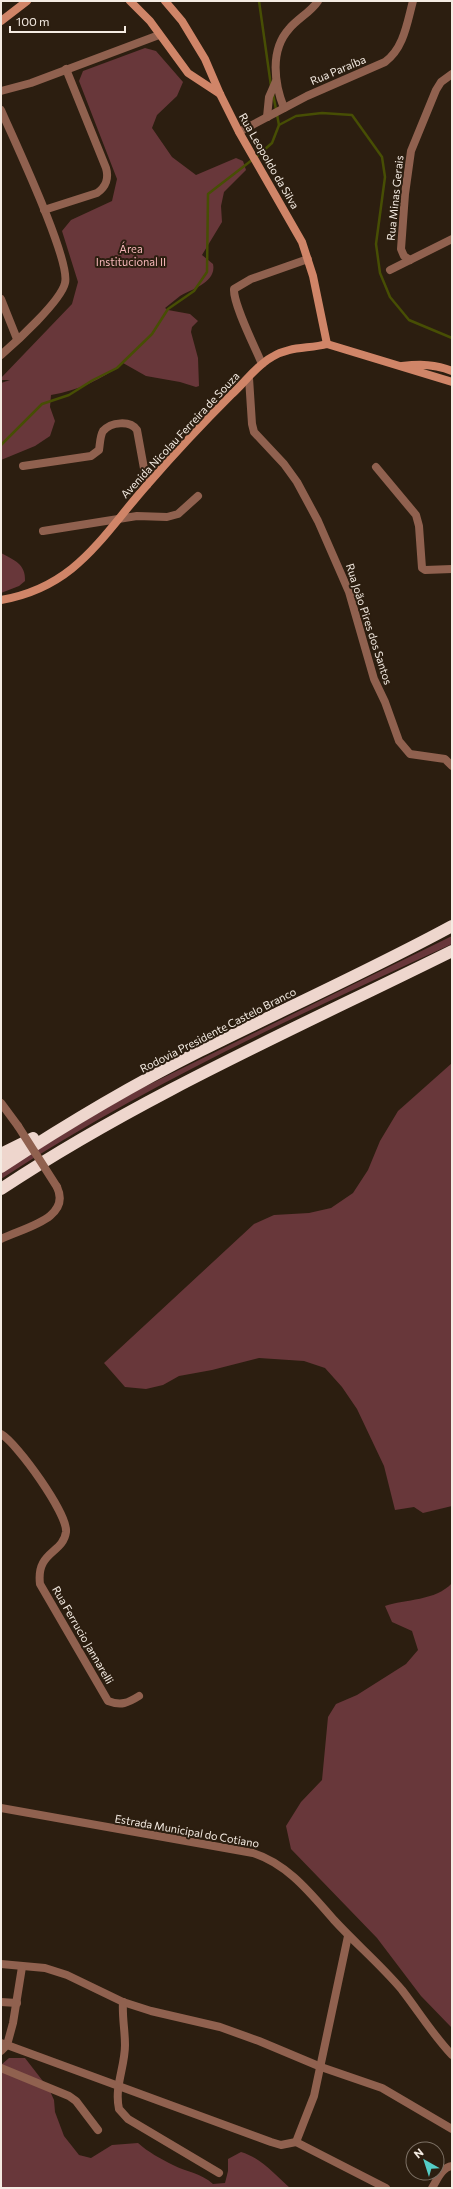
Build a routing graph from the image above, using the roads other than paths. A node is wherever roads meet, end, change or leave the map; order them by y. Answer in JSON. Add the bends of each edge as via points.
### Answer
{"nodes":[{"id":1,"x":27,"y":1,"type":"edge"},
{"id":2,"x":130,"y":1,"type":"edge"},
{"id":3,"x":166,"y":1,"type":"edge"},
{"id":4,"x":318,"y":1,"type":"edge"},
{"id":5,"x":413,"y":1,"type":"edge"},
{"id":6,"x":1,"y":21,"type":"edge"},
{"id":7,"x":159,"y":35,"type":"junction"},
{"id":8,"x":66,"y":69,"type":"junction"},
{"id":9,"x":452,"y":74,"type":"edge"},
{"id":10,"x":276,"y":81,"type":"junction"},
{"id":11,"x":1,"y":91,"type":"edge"},
{"id":12,"x":220,"y":94,"type":"junction"},
{"id":13,"x":284,"y":108,"type":"junction"},
{"id":14,"x":1,"y":110,"type":"edge"},
{"id":15,"x":267,"y":117,"type":"junction"},
{"id":16,"x":239,"y":132,"type":"junction"},
{"id":17,"x":44,"y":210,"type":"junction"},
{"id":18,"x":452,"y":239,"type":"edge"},
{"id":19,"x":308,"y":259,"type":"junction"},
{"id":20,"x":410,"y":260,"type":"junction"},
{"id":21,"x":390,"y":270,"type":"dead end"},
{"id":22,"x":1,"y":299,"type":"edge"},
{"id":23,"x":17,"y":339,"type":"junction"},
{"id":24,"x":328,"y":344,"type":"junction"},
{"id":25,"x":1,"y":355,"type":"edge"},
{"id":26,"x":262,"y":364,"type":"junction"},
{"id":27,"x":396,"y":366,"type":"junction"},
{"id":28,"x":452,"y":372,"type":"edge"},
{"id":29,"x":249,"y":378,"type":"junction"},
{"id":30,"x":452,"y":382,"type":"edge"},
{"id":31,"x":23,"y":466,"type":"dead end"},
{"id":32,"x":376,"y":467,"type":"dead end"},
{"id":33,"x":147,"y":485,"type":"junction"},
{"id":34,"x":198,"y":496,"type":"dead end"},
{"id":35,"x":118,"y":520,"type":"junction"},
{"id":36,"x":43,"y":531,"type":"dead end"},
{"id":37,"x":452,"y":569,"type":"edge"},
{"id":38,"x":1,"y":600,"type":"edge"},
{"id":39,"x":452,"y":766,"type":"edge"},
{"id":40,"x":452,"y":926,"type":"edge"},
{"id":41,"x":452,"y":951,"type":"edge"},
{"id":42,"x":125,"y":1092,"type":"junction"},
{"id":43,"x":1,"y":1103,"type":"edge"},
{"id":44,"x":1,"y":1154,"type":"edge"},
{"id":45,"x":1,"y":1167,"type":"edge"},
{"id":46,"x":1,"y":1189,"type":"edge"},
{"id":47,"x":1,"y":1239,"type":"edge"},
{"id":48,"x":1,"y":1434,"type":"edge"},
{"id":49,"x":138,"y":1696,"type":"dead end"},
{"id":50,"x":1,"y":1808,"type":"edge"},
{"id":51,"x":348,"y":1936,"type":"junction"},
{"id":52,"x":1,"y":1964,"type":"edge"},
{"id":53,"x":22,"y":1967,"type":"junction"},
{"id":54,"x":1,"y":2002,"type":"edge"},
{"id":55,"x":123,"y":2002,"type":"junction"},
{"id":56,"x":17,"y":2003,"type":"junction"},
{"id":57,"x":4,"y":2044,"type":"edge"},
{"id":58,"x":1,"y":2051,"type":"edge"},
{"id":59,"x":452,"y":2055,"type":"edge"},
{"id":60,"x":321,"y":2066,"type":"junction"},
{"id":61,"x":1,"y":2068,"type":"edge"},
{"id":62,"x":119,"y":2085,"type":"junction"},
{"id":63,"x":452,"y":2129,"type":"edge"},
{"id":64,"x":98,"y":2130,"type":"dead end"},
{"id":65,"x":296,"y":2142,"type":"junction"},
{"id":66,"x":452,"y":2166,"type":"edge"},
{"id":67,"x":219,"y":2173,"type":"dead end"},
{"id":68,"x":386,"y":2188,"type":"edge"},
{"id":69,"x":432,"y":2188,"type":"edge"}],
"edges":[{"from":1,"to":6,"type":"street"},
{"from":2,"to":7,"type":"street","via":[[150,21]]},
{"from":3,"to":12,"type":"street","name":"Rua Leopoldo da Silva","via":[[182,21],[205,59]]},
{"from":4,"to":10,"type":"street","via":[[281,38],[277,52]]},
{"from":5,"to":13,"type":"street","name":"Rua Paraíba","via":[[402,39],[392,57]]},
{"from":7,"to":8,"type":"street"},
{"from":7,"to":12,"type":"street","via":[[188,73]]},
{"from":8,"to":11,"type":"street","via":[[30,84]]},
{"from":8,"to":17,"type":"street","via":[[106,168],[107,178],[97,193]]},
{"from":9,"to":20,"type":"street","name":"Rua Minas Gerais","via":[[441,82],[436,90],[411,151],[401,249],[402,254]]},
{"from":10,"to":13,"type":"street"},
{"from":10,"to":15,"type":"street","via":[[269,97]]},
{"from":12,"to":16,"type":"street","name":"Rua Leopoldo da Silva"},
{"from":13,"to":15,"type":"street","name":"Rua Paraíba"},
{"from":14,"to":17,"type":"street"},
{"from":15,"to":16,"type":"street","name":"Rua Paraíba"},
{"from":16,"to":19,"type":"street","name":"Rua Leopoldo da Silva","via":[[291,222]]},
{"from":17,"to":23,"type":"street","via":[[65,266],[65,282],[56,299]]},
{"from":18,"to":20,"type":"street"},
{"from":19,"to":24,"type":"street","name":"Rua Leopoldo da Silva"},
{"from":19,"to":26,"type":"street","via":[[251,279],[234,289],[238,307]]},
{"from":20,"to":21,"type":"street"},
{"from":22,"to":23,"type":"street"},
{"from":23,"to":25,"type":"street"},
{"from":24,"to":26,"type":"street","name":"Avenida Nicolau Ferreira de Souza","via":[[281,352]]},
{"from":24,"to":27,"type":"street","name":"Avenida Nicolau Ferreira de Souza"},
{"from":26,"to":29,"type":"street","name":"Avenida Nicolau Ferreira de Souza"},
{"from":27,"to":28,"type":"street","name":"Avenida Nicolau Ferreira de Souza","via":[[421,364]]},
{"from":27,"to":30,"type":"street","name":"Avenida Nicolau Ferreira de Souza"},
{"from":29,"to":33,"type":"street","name":"Avenida Nicolau Ferreira de Souza"},
{"from":29,"to":39,"type":"street","name":"Rua João Pires dos Santos","via":[[254,432],[297,482],[332,549],[349,592],[374,679],[399,741],[410,754],[445,759]]},
{"from":31,"to":33,"type":"street","via":[[96,454],[100,450],[103,432],[118,424],[127,423],[137,430]]},
{"from":32,"to":37,"type":"street","via":[[416,515],[422,568]]},
{"from":33,"to":35,"type":"street","name":"Avenida Nicolau Ferreira de Souza"},
{"from":34,"to":35,"type":"street","via":[[178,514],[167,517],[137,516]]},
{"from":35,"to":36,"type":"street"},
{"from":35,"to":38,"type":"street","name":"Avenida Nicolau Ferreira de Souza","via":[[79,565],[61,578],[16,597]]},
{"from":40,"to":42,"type":"highway","name":"Rodovia Presidente Castelo Branco","via":[[391,959],[199,1051]]},
{"from":41,"to":46,"type":"highway","via":[[213,1069],[75,1143]]},
{"from":42,"to":44,"type":"highway","via":[[88,1108]]},
{"from":42,"to":45,"type":"highway","name":"Rodovia Presidente Castelo Branco"},
{"from":43,"to":47,"type":"street","bridge":true,"via":[[57,1187],[61,1198],[54,1213],[46,1219]]},
{"from":48,"to":49,"type":"street","name":"Rua Ferrucio Jannarelli","via":[[19,1451],[61,1512],[65,1523],[66,1532],[63,1540],[43,1560],[38,1572],[40,1584],[108,1701],[118,1705],[130,1702]]},
{"from":50,"to":51,"type":"street","name":"Estrada Municipal do Cotiano","via":[[266,1857],[281,1866],[298,1882]]},
{"from":51,"to":59,"type":"street","name":"Estrada Municipal do Cotiano","via":[[402,1990]]},
{"from":51,"to":60,"type":"street"},
{"from":52,"to":53,"type":"street"},
{"from":53,"to":55,"type":"street","via":[[44,1968],[67,1975]]},
{"from":53,"to":56,"type":"street"},
{"from":54,"to":56,"type":"street"},
{"from":55,"to":60,"type":"street","via":[[220,2027]]},
{"from":55,"to":62,"type":"street","via":[[125,2046]]},
{"from":56,"to":57,"type":"street"},
{"from":57,"to":58,"type":"street"},
{"from":57,"to":62,"type":"street"},
{"from":60,"to":63,"type":"street","via":[[382,2088]]},
{"from":60,"to":65,"type":"street","via":[[314,2096]]},
{"from":61,"to":64,"type":"street","via":[[69,2096]]},
{"from":62,"to":65,"type":"street","via":[[271,2142],[281,2145]]},
{"from":62,"to":67,"type":"street","via":[[118,2103],[122,2114]]},
{"from":65,"to":68,"type":"street"},
{"from":66,"to":69,"type":"street","via":[[447,2166],[442,2171]]}]}
